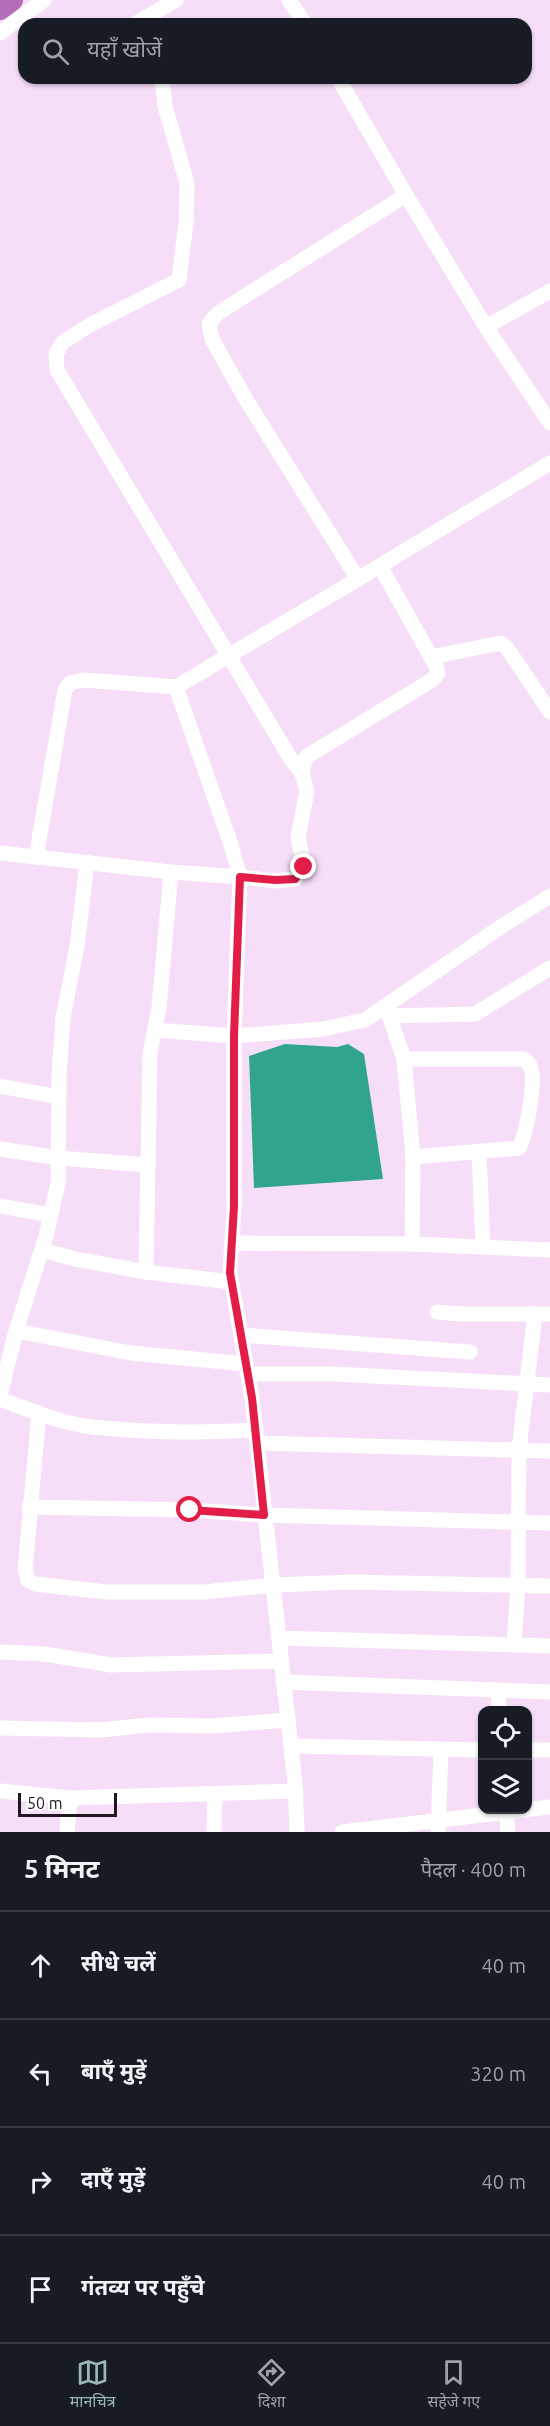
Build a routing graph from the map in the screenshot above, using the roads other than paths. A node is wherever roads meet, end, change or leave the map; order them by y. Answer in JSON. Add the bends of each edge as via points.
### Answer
{"nodes":[{"id":1,"x":12,"y":0,"type":"edge"},
{"id":2,"x":44,"y":0,"type":"edge"},
{"id":3,"x":176,"y":0,"type":"edge"},
{"id":4,"x":289,"y":0,"type":"edge"},
{"id":5,"x":0,"y":9,"type":"edge"},
{"id":6,"x":152,"y":12,"type":"edge"},
{"id":7,"x":20,"y":18,"type":"edge"},
{"id":8,"x":301,"y":18,"type":"edge"},
{"id":9,"x":18,"y":20,"type":"edge"},
{"id":10,"x":0,"y":33,"type":"edge"},
{"id":11,"x":163,"y":84,"type":"edge"},
{"id":12,"x":341,"y":84,"type":"edge"},
{"id":13,"x":406,"y":195,"type":"junction"},
{"id":14,"x":550,"y":291,"type":"edge"},
{"id":15,"x":486,"y":327,"type":"junction"},
{"id":16,"x":550,"y":423,"type":"edge"},
{"id":17,"x":550,"y":463,"type":"edge"},
{"id":18,"x":380,"y":566,"type":"junction"},
{"id":19,"x":358,"y":579,"type":"junction"},
{"id":20,"x":230,"y":657,"type":"junction"},
{"id":21,"x":431,"y":657,"type":"junction"},
{"id":22,"x":176,"y":687,"type":"junction"},
{"id":23,"x":550,"y":712,"type":"edge"},
{"id":24,"x":303,"y":773,"type":"junction"},
{"id":25,"x":0,"y":853,"type":"edge"},
{"id":26,"x":36,"y":857,"type":"junction"},
{"id":27,"x":87,"y":862,"type":"junction"},
{"id":28,"x":171,"y":872,"type":"junction"},
{"id":29,"x":240,"y":877,"type":"junction"},
{"id":30,"x":550,"y":896,"type":"edge"},
{"id":31,"x":550,"y":968,"type":"edge"},
{"id":32,"x":387,"y":1011,"type":"junction"},
{"id":33,"x":155,"y":1030,"type":"junction"},
{"id":34,"x":234,"y":1036,"type":"junction"},
{"id":35,"x":404,"y":1059,"type":"junction"},
{"id":36,"x":0,"y":1086,"type":"edge"},
{"id":37,"x":59,"y":1097,"type":"junction"},
{"id":38,"x":0,"y":1149,"type":"edge"},
{"id":39,"x":479,"y":1152,"type":"junction"},
{"id":40,"x":413,"y":1157,"type":"junction"},
{"id":41,"x":59,"y":1158,"type":"junction"},
{"id":42,"x":148,"y":1165,"type":"junction"},
{"id":43,"x":0,"y":1206,"type":"edge"},
{"id":44,"x":50,"y":1215,"type":"junction"},
{"id":45,"x":231,"y":1243,"type":"junction"},
{"id":46,"x":412,"y":1244,"type":"junction"},
{"id":47,"x":483,"y":1247,"type":"junction"},
{"id":48,"x":42,"y":1250,"type":"junction"},
{"id":49,"x":550,"y":1250,"type":"edge"},
{"id":50,"x":146,"y":1272,"type":"junction"},
{"id":51,"x":231,"y":1282,"type":"junction"},
{"id":52,"x":437,"y":1312,"type":"dead end"},
{"id":53,"x":543,"y":1314,"type":"edge"},
{"id":54,"x":16,"y":1331,"type":"junction"},
{"id":55,"x":241,"y":1335,"type":"junction"},
{"id":56,"x":470,"y":1352,"type":"dead end"},
{"id":57,"x":247,"y":1369,"type":"junction"},
{"id":58,"x":526,"y":1384,"type":"junction"},
{"id":59,"x":550,"y":1385,"type":"edge"},
{"id":60,"x":0,"y":1397,"type":"edge"},
{"id":61,"x":39,"y":1413,"type":"junction"},
{"id":62,"x":257,"y":1436,"type":"junction"},
{"id":63,"x":519,"y":1449,"type":"junction"},
{"id":64,"x":550,"y":1451,"type":"edge"},
{"id":65,"x":29,"y":1508,"type":"junction"},
{"id":66,"x":264,"y":1515,"type":"junction"},
{"id":67,"x":518,"y":1523,"type":"junction"},
{"id":68,"x":550,"y":1523,"type":"edge"},
{"id":69,"x":518,"y":1584,"type":"junction"},
{"id":70,"x":274,"y":1585,"type":"junction"},
{"id":71,"x":550,"y":1586,"type":"edge"},
{"id":72,"x":279,"y":1638,"type":"junction"},
{"id":73,"x":514,"y":1644,"type":"junction"},
{"id":74,"x":550,"y":1646,"type":"edge"},
{"id":75,"x":0,"y":1652,"type":"edge"},
{"id":76,"x":282,"y":1661,"type":"junction"},
{"id":77,"x":283,"y":1682,"type":"junction"},
{"id":78,"x":498,"y":1691,"type":"junction"},
{"id":79,"x":550,"y":1692,"type":"edge"},
{"id":80,"x":499,"y":1706,"type":"edge"},
{"id":81,"x":288,"y":1720,"type":"junction"},
{"id":82,"x":0,"y":1728,"type":"edge"},
{"id":83,"x":291,"y":1746,"type":"junction"},
{"id":84,"x":441,"y":1750,"type":"junction"},
{"id":85,"x":478,"y":1750,"type":"edge"},
{"id":86,"x":532,"y":1750,"type":"edge"},
{"id":87,"x":550,"y":1750,"type":"edge"},
{"id":88,"x":0,"y":1791,"type":"edge"},
{"id":89,"x":296,"y":1791,"type":"junction"},
{"id":90,"x":215,"y":1794,"type":"junction"},
{"id":91,"x":70,"y":1798,"type":"junction"},
{"id":92,"x":550,"y":1807,"type":"edge"},
{"id":93,"x":532,"y":1809,"type":"edge"},
{"id":94,"x":492,"y":1814,"type":"edge"},
{"id":95,"x":506,"y":1814,"type":"edge"},
{"id":96,"x":438,"y":1826,"type":"edge"},
{"id":97,"x":68,"y":1832,"type":"edge"},
{"id":98,"x":214,"y":1832,"type":"edge"},
{"id":99,"x":297,"y":1832,"type":"edge"},
{"id":100,"x":342,"y":1832,"type":"edge"},
{"id":101,"x":508,"y":1832,"type":"edge"}],
"edges":[{"from":1,"to":5,"type":"highway"},
{"from":2,"to":7,"type":"street"},
{"from":3,"to":6,"type":"street"},
{"from":4,"to":8,"type":"street"},
{"from":9,"to":10,"type":"street"},
{"from":11,"to":20,"type":"street","via":[[187,183],[179,280],[63,342],[56,353],[57,370]]},
{"from":12,"to":13,"type":"street"},
{"from":13,"to":15,"type":"street"},
{"from":13,"to":19,"type":"street","via":[[218,314],[209,324],[212,339],[245,398]]},
{"from":14,"to":15,"type":"street"},
{"from":15,"to":16,"type":"street"},
{"from":17,"to":18,"type":"street"},
{"from":18,"to":19,"type":"street"},
{"from":18,"to":21,"type":"street"},
{"from":19,"to":20,"type":"street"},
{"from":20,"to":22,"type":"street"},
{"from":20,"to":24,"type":"street"},
{"from":21,"to":23,"type":"street","via":[[501,643]]},
{"from":21,"to":24,"type":"street","via":[[438,673],[432,680],[306,757]]},
{"from":22,"to":26,"type":"street","via":[[84,680],[70,683],[65,690]]},
{"from":22,"to":29,"type":"street"},
{"from":24,"to":29,"type":"street","via":[[307,791],[298,837],[304,867],[295,879]]},
{"from":25,"to":26,"type":"street"},
{"from":26,"to":27,"type":"street"},
{"from":27,"to":28,"type":"street"},
{"from":27,"to":37,"type":"street","via":[[63,1018]]},
{"from":28,"to":29,"type":"street"},
{"from":28,"to":33,"type":"street"},
{"from":29,"to":34,"type":"street"},
{"from":30,"to":32,"type":"street","via":[[502,926]]},
{"from":31,"to":32,"type":"street","via":[[476,1014]]},
{"from":32,"to":34,"type":"street","via":[[323,1029]]},
{"from":32,"to":35,"type":"street"},
{"from":33,"to":34,"type":"street"},
{"from":33,"to":42,"type":"street","via":[[150,1053]]},
{"from":34,"to":45,"type":"street"},
{"from":35,"to":39,"type":"street","via":[[524,1059],[530,1064],[529,1106],[519,1148]]},
{"from":35,"to":40,"type":"street"},
{"from":36,"to":37,"type":"street"},
{"from":37,"to":41,"type":"street"},
{"from":38,"to":41,"type":"street"},
{"from":39,"to":40,"type":"street"},
{"from":39,"to":47,"type":"street"},
{"from":40,"to":46,"type":"street"},
{"from":41,"to":42,"type":"street"},
{"from":41,"to":44,"type":"street"},
{"from":42,"to":50,"type":"street"},
{"from":43,"to":44,"type":"street"},
{"from":44,"to":48,"type":"street"},
{"from":45,"to":46,"type":"street"},
{"from":45,"to":51,"type":"street"},
{"from":46,"to":47,"type":"street"},
{"from":47,"to":49,"type":"street"},
{"from":48,"to":50,"type":"street"},
{"from":48,"to":54,"type":"street"},
{"from":50,"to":51,"type":"street"},
{"from":51,"to":55,"type":"street"},
{"from":52,"to":53,"type":"street"},
{"from":53,"to":58,"type":"street"},
{"from":54,"to":57,"type":"street","via":[[131,1353]]},
{"from":54,"to":60,"type":"street"},
{"from":55,"to":56,"type":"street"},
{"from":55,"to":57,"type":"street"},
{"from":57,"to":58,"type":"street"},
{"from":57,"to":62,"type":"street"},
{"from":58,"to":59,"type":"street"},
{"from":58,"to":63,"type":"street"},
{"from":60,"to":61,"type":"street"},
{"from":61,"to":62,"type":"street","via":[[92,1427]]},
{"from":61,"to":65,"type":"street"},
{"from":62,"to":63,"type":"street"},
{"from":62,"to":66,"type":"street"},
{"from":63,"to":64,"type":"street"},
{"from":63,"to":67,"type":"street"},
{"from":65,"to":66,"type":"street"},
{"from":65,"to":70,"type":"street","via":[[25,1569],[28,1580],[35,1584],[106,1592],[204,1592]]},
{"from":66,"to":67,"type":"street"},
{"from":66,"to":70,"type":"street"},
{"from":67,"to":68,"type":"street"},
{"from":67,"to":69,"type":"street"},
{"from":69,"to":70,"type":"street","via":[[350,1581]]},
{"from":69,"to":71,"type":"street"},
{"from":69,"to":73,"type":"street"},
{"from":70,"to":72,"type":"street"},
{"from":72,"to":73,"type":"street"},
{"from":72,"to":76,"type":"street"},
{"from":73,"to":74,"type":"street"},
{"from":75,"to":76,"type":"street","via":[[45,1654],[111,1665]]},
{"from":76,"to":77,"type":"street"},
{"from":77,"to":78,"type":"street"},
{"from":77,"to":81,"type":"street"},
{"from":78,"to":79,"type":"street"},
{"from":78,"to":80,"type":"street"},
{"from":81,"to":82,"type":"street","via":[[101,1730]]},
{"from":81,"to":83,"type":"street"},
{"from":83,"to":84,"type":"street"},
{"from":83,"to":89,"type":"street"},
{"from":84,"to":85,"type":"street"},
{"from":84,"to":96,"type":"street"},
{"from":86,"to":87,"type":"street"},
{"from":88,"to":91,"type":"street"},
{"from":89,"to":90,"type":"street"},
{"from":89,"to":99,"type":"street"},
{"from":90,"to":91,"type":"street"},
{"from":90,"to":98,"type":"street"},
{"from":91,"to":97,"type":"street"},
{"from":92,"to":93,"type":"street"},
{"from":94,"to":96,"type":"street"},
{"from":95,"to":101,"type":"street"},
{"from":96,"to":100,"type":"street"}]}
